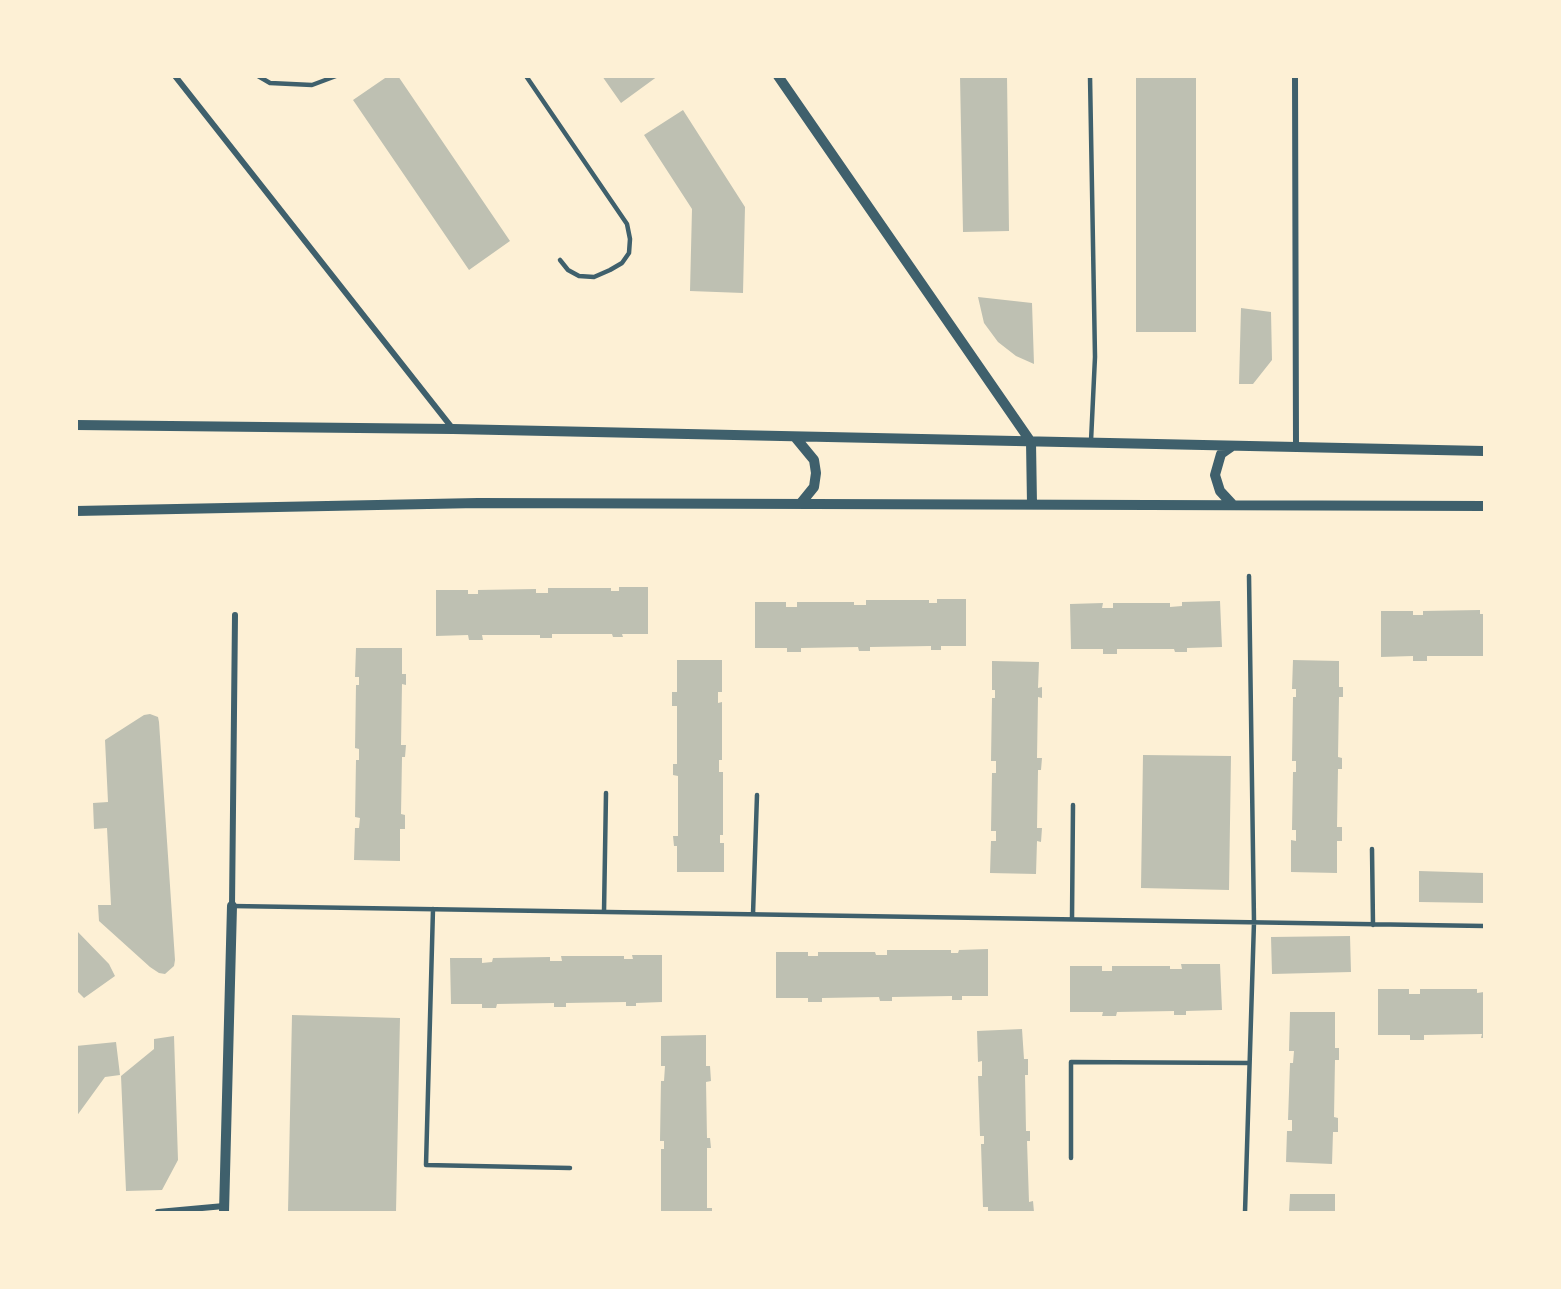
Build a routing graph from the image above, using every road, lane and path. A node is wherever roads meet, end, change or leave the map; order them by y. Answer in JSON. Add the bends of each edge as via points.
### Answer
{"nodes":[{"id":1,"x":176,"y":76,"type":"edge"},
{"id":2,"x":258,"y":76,"type":"edge"},
{"id":3,"x":336,"y":76,"type":"edge"},
{"id":4,"x":526,"y":76,"type":"edge"},
{"id":5,"x":778,"y":76,"type":"edge"},
{"id":6,"x":1090,"y":76,"type":"edge"},
{"id":7,"x":1295,"y":76,"type":"edge"},
{"id":8,"x":560,"y":260,"type":"dead end"},
{"id":9,"x":76,"y":425,"type":"edge"},
{"id":10,"x":453,"y":429,"type":"junction"},
{"id":11,"x":795,"y":437,"type":"junction"},
{"id":12,"x":1031,"y":442,"type":"junction"},
{"id":13,"x":1091,"y":444,"type":"junction"},
{"id":14,"x":1231,"y":447,"type":"junction"},
{"id":15,"x":1296,"y":448,"type":"junction"},
{"id":16,"x":1485,"y":452,"type":"edge"},
{"id":17,"x":801,"y":503,"type":"junction"},
{"id":18,"x":1032,"y":504,"type":"junction"},
{"id":19,"x":1233,"y":505,"type":"junction"},
{"id":20,"x":1485,"y":506,"type":"edge"},
{"id":21,"x":76,"y":511,"type":"edge"},
{"id":22,"x":1249,"y":576,"type":"dead end"},
{"id":23,"x":235,"y":615,"type":"dead end"},
{"id":24,"x":606,"y":793,"type":"dead end"},
{"id":25,"x":757,"y":795,"type":"dead end"},
{"id":26,"x":1073,"y":805,"type":"dead end"},
{"id":27,"x":1372,"y":849,"type":"dead end"},
{"id":28,"x":232,"y":906,"type":"junction"},
{"id":29,"x":433,"y":909,"type":"junction"},
{"id":30,"x":604,"y":912,"type":"junction"},
{"id":31,"x":753,"y":915,"type":"junction"},
{"id":32,"x":1072,"y":919,"type":"junction"},
{"id":33,"x":1254,"y":922,"type":"junction"},
{"id":34,"x":1372,"y":925,"type":"junction"},
{"id":35,"x":1485,"y":926,"type":"edge"},
{"id":36,"x":1249,"y":1062,"type":"junction"},
{"id":37,"x":1071,"y":1158,"type":"dead end"},
{"id":38,"x":570,"y":1168,"type":"dead end"},
{"id":39,"x":224,"y":1209,"type":"edge"},
{"id":40,"x":158,"y":1212,"type":"edge"},
{"id":41,"x":1245,"y":1212,"type":"edge"}],
"edges":[{"from":1,"to":10,"type":"street"},
{"from":2,"to":3,"type":"lane","via":[[270,83],[312,85]]},
{"from":4,"to":8,"type":"lane","via":[[627,224],[630,239],[629,253],[622,263],[594,277],[579,276]]},
{"from":5,"to":12,"type":"street"},
{"from":6,"to":13,"type":"lane","via":[[1095,357]]},
{"from":7,"to":15,"type":"street"},
{"from":9,"to":10,"type":"street"},
{"from":10,"to":11,"type":"street"},
{"from":11,"to":12,"type":"street"},
{"from":11,"to":17,"type":"street","via":[[814,460],[816,473],[814,487]]},
{"from":12,"to":13,"type":"street"},
{"from":12,"to":18,"type":"street"},
{"from":13,"to":14,"type":"street"},
{"from":14,"to":15,"type":"street"},
{"from":14,"to":19,"type":"street","via":[[1221,454],[1215,475],[1220,491]]},
{"from":15,"to":16,"type":"street"},
{"from":17,"to":18,"type":"street"},
{"from":17,"to":21,"type":"street","via":[[478,503]]},
{"from":18,"to":19,"type":"street"},
{"from":19,"to":20,"type":"street"},
{"from":22,"to":33,"type":"lane"},
{"from":23,"to":28,"type":"street"},
{"from":24,"to":30,"type":"lane"},
{"from":25,"to":31,"type":"lane"},
{"from":26,"to":32,"type":"lane"},
{"from":27,"to":34,"type":"lane"},
{"from":28,"to":29,"type":"lane"},
{"from":28,"to":39,"type":"street"},
{"from":29,"to":30,"type":"lane"},
{"from":29,"to":38,"type":"lane","via":[[426,1165]]},
{"from":30,"to":31,"type":"lane"},
{"from":31,"to":32,"type":"lane"},
{"from":32,"to":33,"type":"lane"},
{"from":33,"to":34,"type":"lane"},
{"from":33,"to":36,"type":"lane"},
{"from":34,"to":35,"type":"lane"},
{"from":36,"to":37,"type":"lane","via":[[1071,1062]]},
{"from":36,"to":41,"type":"lane"},
{"from":39,"to":40,"type":"street"}]}
